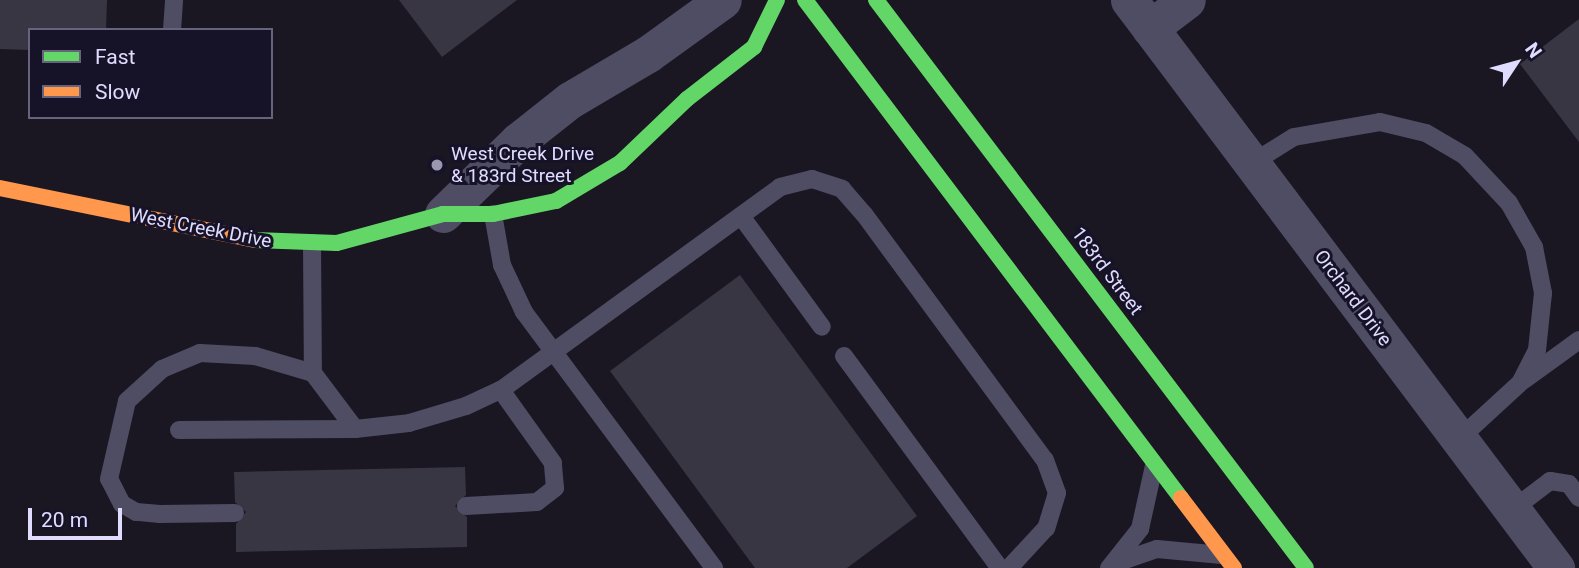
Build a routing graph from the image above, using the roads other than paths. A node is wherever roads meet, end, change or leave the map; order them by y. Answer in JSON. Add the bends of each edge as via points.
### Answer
{"nodes":[{"id":1,"x":174,"y":0,"type":"edge"},
{"id":2,"x":723,"y":0,"type":"edge"},
{"id":3,"x":777,"y":0,"type":"edge"},
{"id":4,"x":804,"y":0,"type":"edge"},
{"id":5,"x":876,"y":0,"type":"edge"},
{"id":6,"x":1187,"y":0,"type":"edge"},
{"id":7,"x":1140,"y":14,"type":"edge"},
{"id":8,"x":172,"y":28,"type":"edge"},
{"id":9,"x":1251,"y":163,"type":"junction"},
{"id":10,"x":0,"y":188,"type":"edge"},
{"id":11,"x":443,"y":214,"type":"junction"},
{"id":12,"x":493,"y":214,"type":"junction"},
{"id":13,"x":741,"y":216,"type":"junction"},
{"id":14,"x":312,"y":243,"type":"junction"},
{"id":15,"x":822,"y":327,"type":"dead end"},
{"id":16,"x":1579,"y":340,"type":"edge"},
{"id":17,"x":556,"y":352,"type":"junction"},
{"id":18,"x":844,"y":356,"type":"dead end"},
{"id":19,"x":313,"y":373,"type":"junction"},
{"id":20,"x":1521,"y":382,"type":"junction"},
{"id":21,"x":501,"y":390,"type":"junction"},
{"id":22,"x":355,"y":429,"type":"junction"},
{"id":23,"x":179,"y":430,"type":"dead end"},
{"id":24,"x":1459,"y":439,"type":"junction"},
{"id":25,"x":1154,"y":463,"type":"junction"},
{"id":26,"x":1576,"y":485,"type":"edge"},
{"id":27,"x":466,"y":506,"type":"dead end"},
{"id":28,"x":1512,"y":510,"type":"junction"},
{"id":29,"x":235,"y":513,"type":"dead end"},
{"id":30,"x":1229,"y":561,"type":"edge"},
{"id":31,"x":1112,"y":565,"type":"edge"},
{"id":32,"x":714,"y":568,"type":"edge"},
{"id":33,"x":1000,"y":568,"type":"edge"},
{"id":34,"x":1009,"y":568,"type":"edge"},
{"id":35,"x":1306,"y":568,"type":"edge"},
{"id":36,"x":1556,"y":568,"type":"edge"}],
"edges":[{"from":1,"to":8,"type":"lane"},
{"from":2,"to":11,"type":"street","name":"West Creek Drive","via":[[649,54],[570,100],[518,141]]},
{"from":3,"to":12,"type":"street","name":"West Creek Drive","via":[[754,47],[687,99],[620,163],[556,201]]},
{"from":4,"to":25,"type":"street"},
{"from":5,"to":35,"type":"street","name":"183rd Street"},
{"from":6,"to":7,"type":"street"},
{"from":7,"to":9,"type":"street","name":"Orchard Drive"},
{"from":9,"to":20,"type":"lane","via":[[1294,137],[1380,122],[1426,133],[1465,156],[1509,203],[1534,247],[1543,293],[1537,350]]},
{"from":9,"to":24,"type":"street","name":"Orchard Drive"},
{"from":10,"to":14,"type":"street","name":"West Creek Drive","via":[[268,243]]},
{"from":11,"to":12,"type":"street","name":"West Creek Drive"},
{"from":11,"to":14,"type":"street","name":"West Creek Drive","via":[[337,243]]},
{"from":12,"to":17,"type":"lane","via":[[502,265],[524,312]]},
{"from":13,"to":15,"type":"lane"},
{"from":13,"to":17,"type":"lane"},
{"from":13,"to":34,"type":"lane","via":[[780,187],[812,179],[842,189],[864,214],[1045,460],[1057,494],[1046,528]]},
{"from":14,"to":19,"type":"lane"},
{"from":16,"to":20,"type":"lane"},
{"from":17,"to":21,"type":"lane"},
{"from":17,"to":32,"type":"lane"},
{"from":18,"to":33,"type":"lane"},
{"from":19,"to":22,"type":"lane"},
{"from":19,"to":29,"type":"lane","via":[[255,356],[200,353],[162,369],[127,401],[109,479],[122,504],[136,512],[160,514]]},
{"from":20,"to":24,"type":"lane"},
{"from":21,"to":22,"type":"lane","via":[[409,423]]},
{"from":21,"to":27,"type":"lane","via":[[553,463],[555,488],[537,502]]},
{"from":22,"to":23,"type":"lane"},
{"from":24,"to":28,"type":"street","name":"Orchard Drive"},
{"from":25,"to":30,"type":"street"},
{"from":25,"to":31,"type":"lane","via":[[1140,529]]},
{"from":26,"to":28,"type":"lane","via":[[1550,481]]},
{"from":28,"to":36,"type":"street","name":"Orchard Drive"},
{"from":30,"to":31,"type":"lane","via":[[1157,550]]}]}
